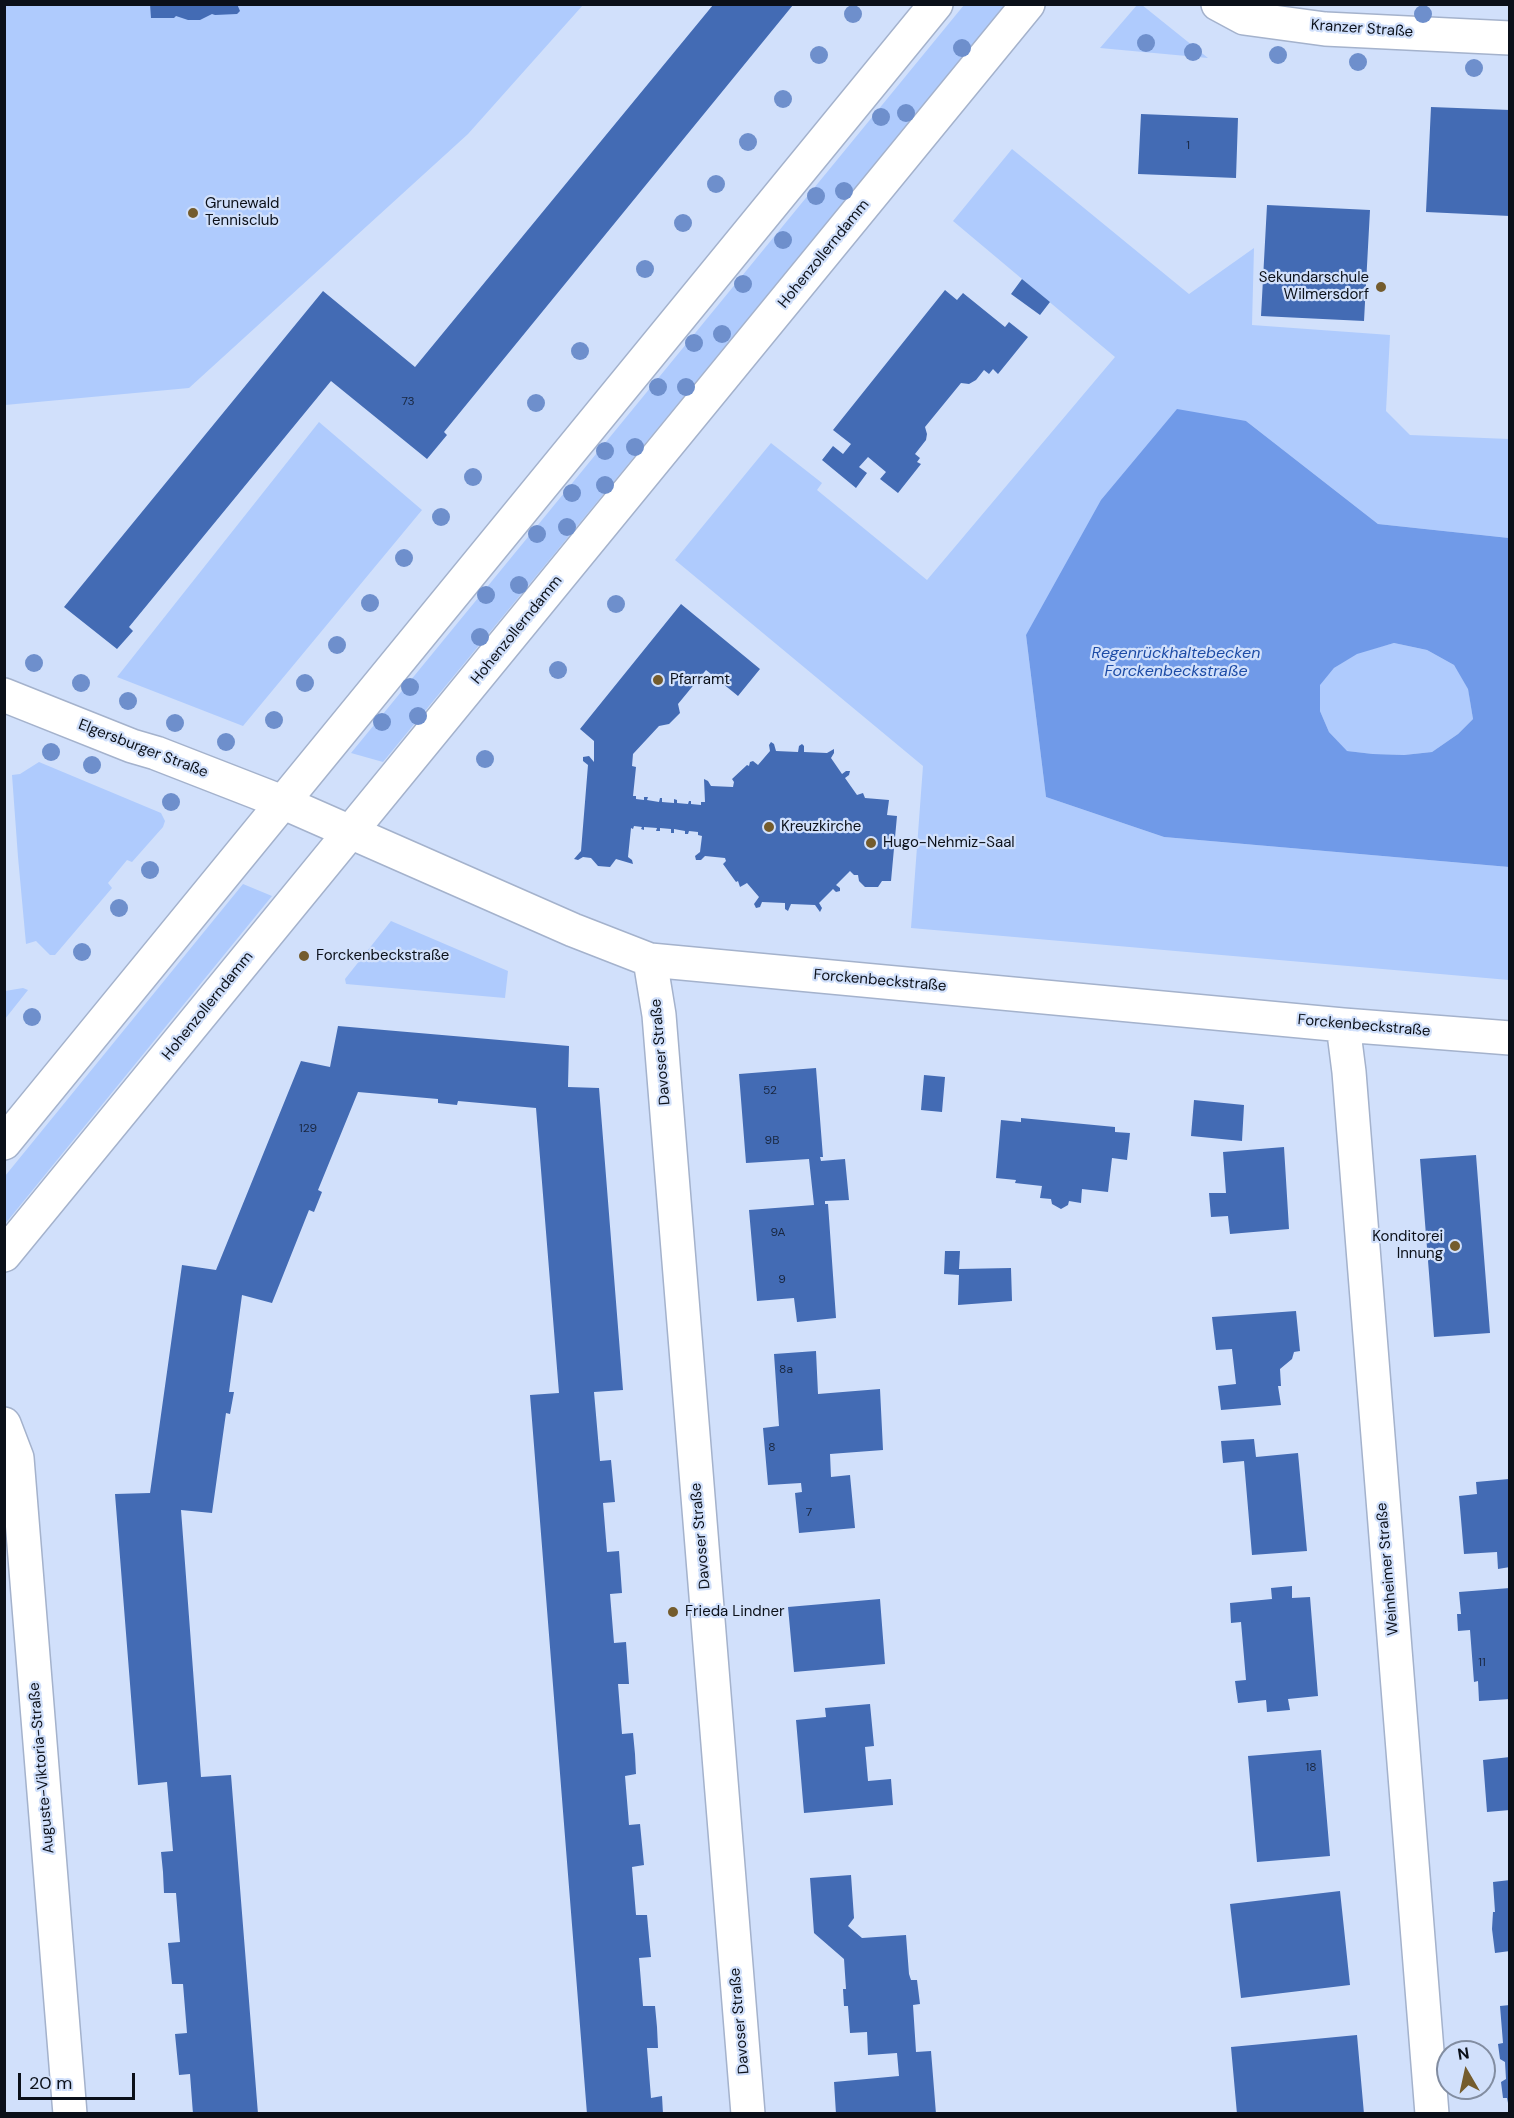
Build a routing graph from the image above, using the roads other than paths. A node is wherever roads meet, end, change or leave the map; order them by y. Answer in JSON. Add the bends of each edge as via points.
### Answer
{"nodes":[{"id":1,"x":936,"y":4,"type":"edge"},
{"id":2,"x":1028,"y":4,"type":"edge"},
{"id":3,"x":1218,"y":4,"type":"edge"},
{"id":4,"x":1509,"y":38,"type":"edge"},
{"id":5,"x":4,"y":695,"type":"edge"},
{"id":6,"x":282,"y":802,"type":"junction"},
{"id":7,"x":351,"y":832,"type":"junction"},
{"id":8,"x":650,"y":960,"type":"junction"},
{"id":9,"x":1343,"y":1025,"type":"junction"},
{"id":10,"x":1509,"y":1038,"type":"edge"},
{"id":11,"x":4,"y":1143,"type":"edge"},
{"id":12,"x":4,"y":1255,"type":"edge"},
{"id":13,"x":4,"y":1424,"type":"edge"},
{"id":14,"x":70,"y":2114,"type":"edge"},
{"id":15,"x":748,"y":2114,"type":"edge"},
{"id":16,"x":1431,"y":2114,"type":"edge"}],
"edges":[{"from":1,"to":6,"type":"street"},
{"from":2,"to":7,"type":"street","name":"Hohenzollerndamm"},
{"from":3,"to":4,"type":"street","name":"Kranzer Straße","via":[[1244,18],[1325,29]]},
{"from":5,"to":6,"type":"street","name":"Elgersburger Straße"},
{"from":6,"to":7,"type":"street","name":"Forckenbeckstraße"},
{"from":6,"to":11,"type":"street"},
{"from":7,"to":8,"type":"street","name":"Forckenbeckstraße"},
{"from":7,"to":12,"type":"street","name":"Hohenzollerndamm"},
{"from":8,"to":9,"type":"street","name":"Forckenbeckstraße"},
{"from":8,"to":15,"type":"street","name":"Davoser Straße","via":[[660,1024]]},
{"from":9,"to":10,"type":"street","name":"Forckenbeckstraße"},
{"from":9,"to":16,"type":"street","name":"Weinheimer Straße"},
{"from":13,"to":14,"type":"street","name":"Auguste-Viktoria-Straße","via":[[17,1458]]}]}
